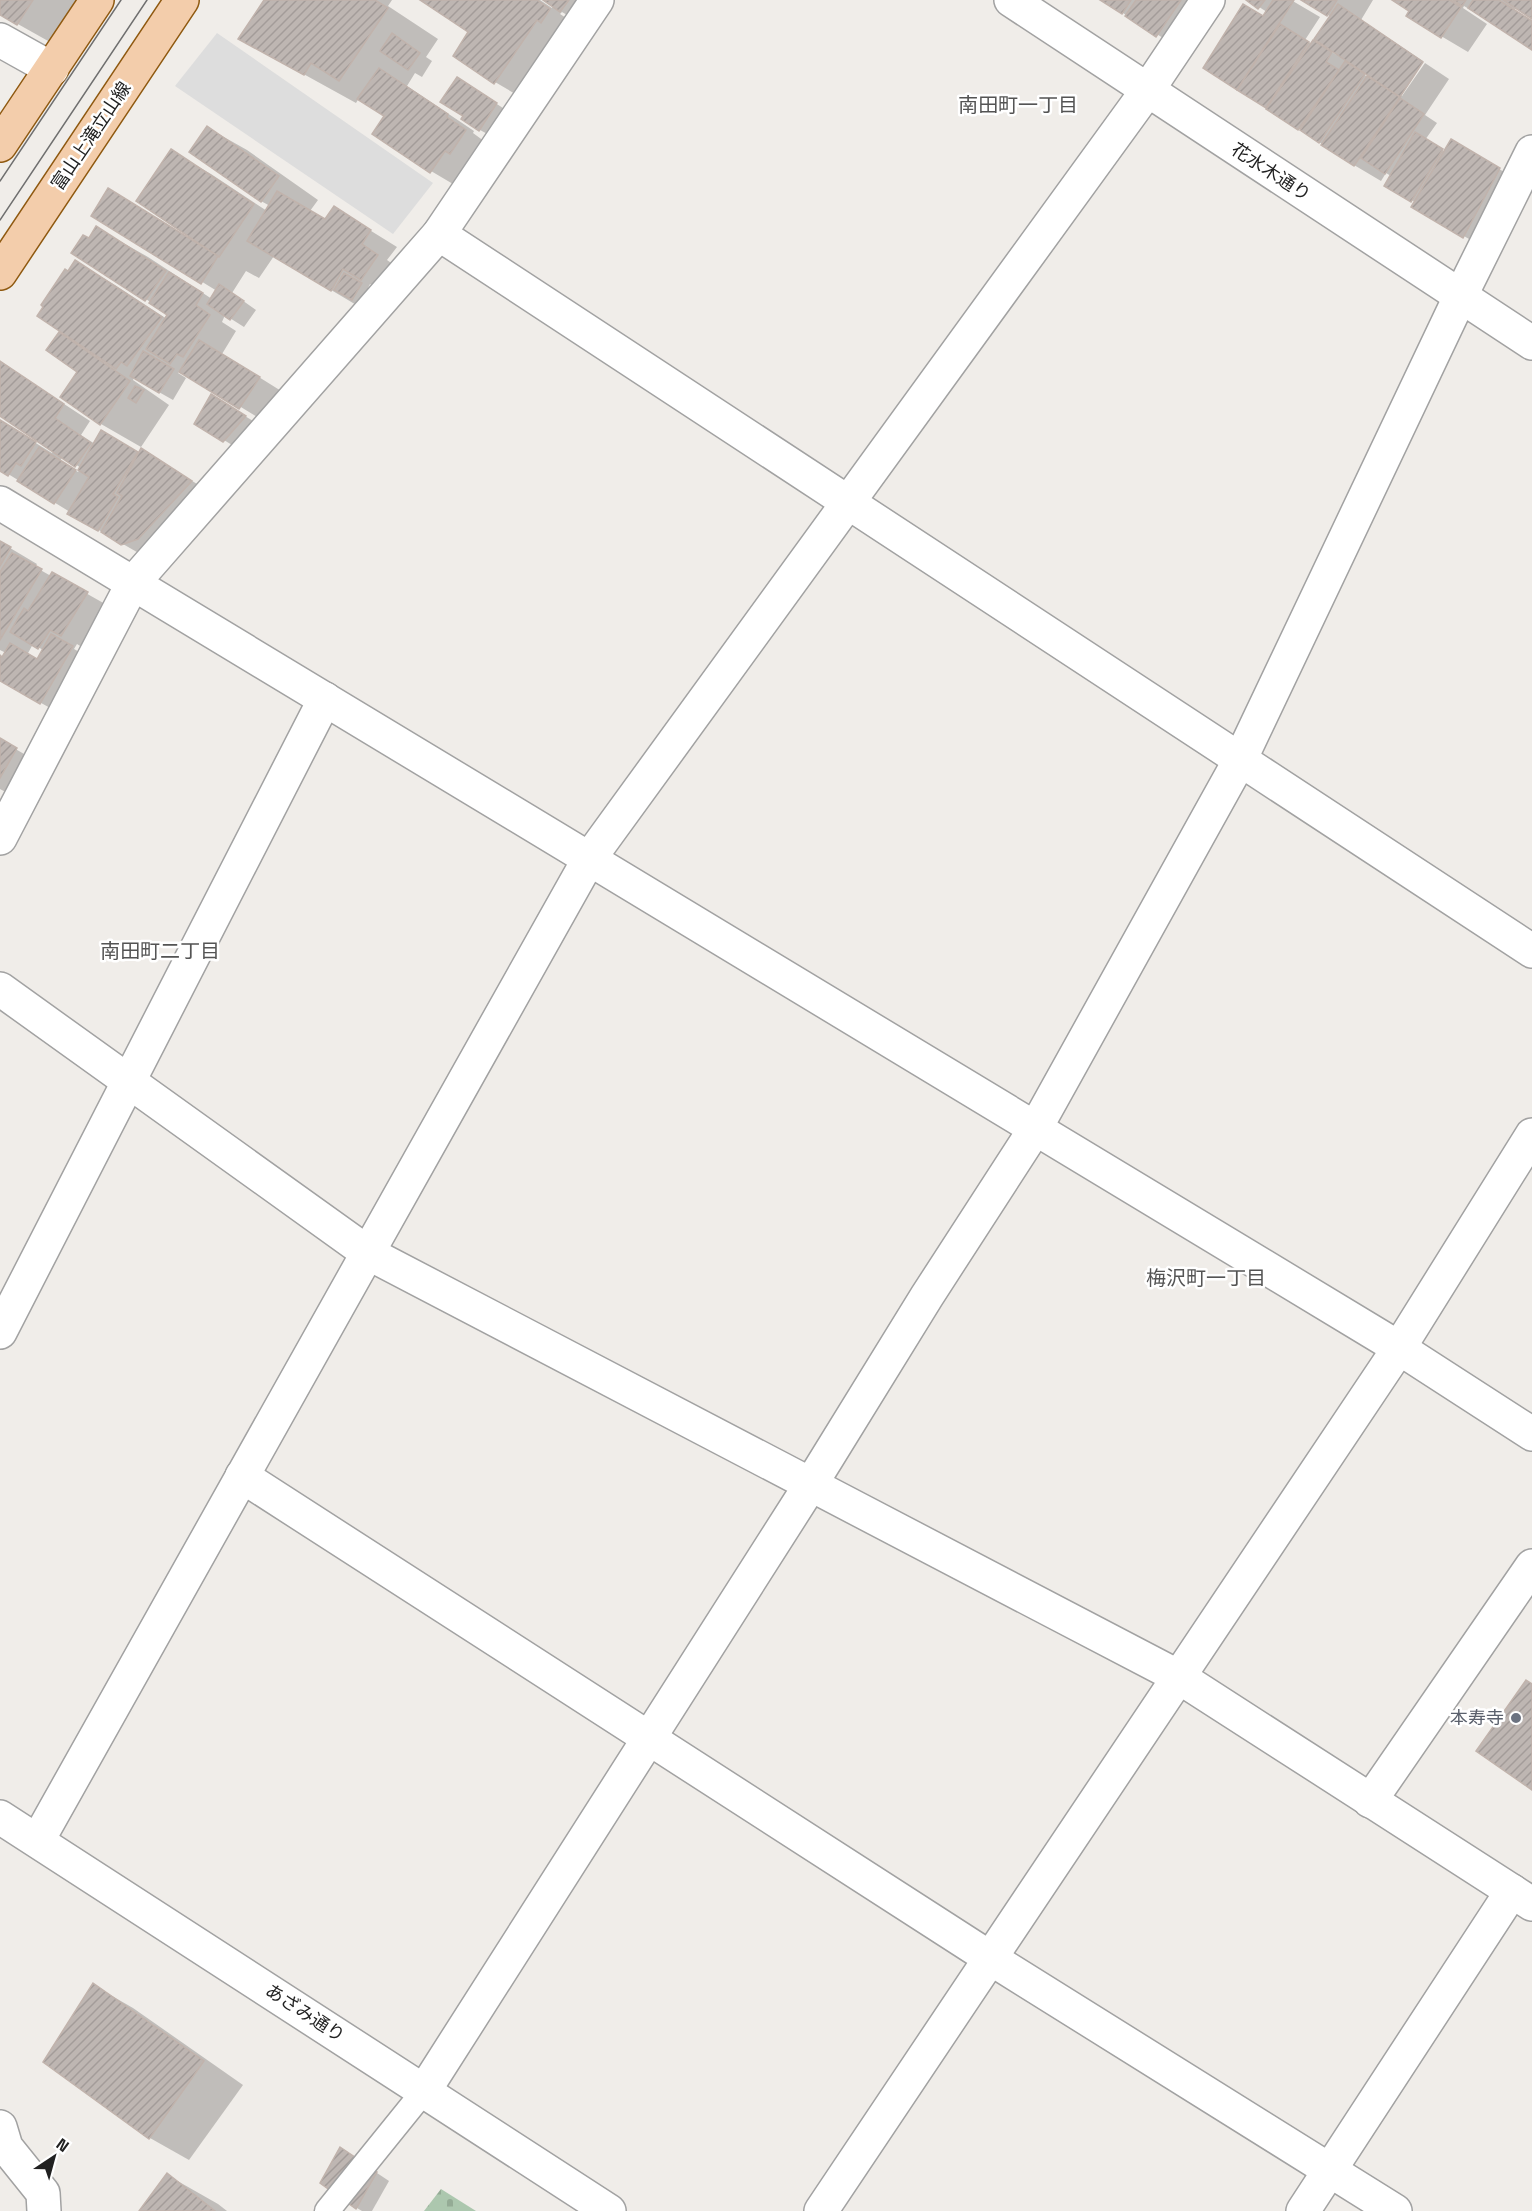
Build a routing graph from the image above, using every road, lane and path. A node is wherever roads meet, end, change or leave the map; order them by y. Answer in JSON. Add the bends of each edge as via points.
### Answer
{"nodes":[{"id":1,"x":97,"y":0,"type":"edge"},
{"id":2,"x":182,"y":0,"type":"edge"},
{"id":3,"x":597,"y":0,"type":"edge"},
{"id":4,"x":1011,"y":0,"type":"edge"},
{"id":5,"x":1208,"y":0,"type":"edge"},
{"id":6,"x":0,"y":40,"type":"edge"},
{"id":7,"x":52,"y":69,"type":"junction"},
{"id":8,"x":1147,"y":91,"type":"junction"},
{"id":9,"x":0,"y":145,"type":"edge"},
{"id":10,"x":1532,"y":152,"type":"edge"},
{"id":11,"x":439,"y":234,"type":"junction"},
{"id":12,"x":0,"y":273,"type":"edge"},
{"id":13,"x":1461,"y":295,"type":"junction"},
{"id":14,"x":1532,"y":344,"type":"edge"},
{"id":15,"x":849,"y":502,"type":"junction"},
{"id":16,"x":0,"y":503,"type":"edge"},
{"id":17,"x":133,"y":583,"type":"junction"},
{"id":18,"x":325,"y":699,"type":"junction"},
{"id":19,"x":1240,"y":760,"type":"junction"},
{"id":20,"x":0,"y":838,"type":"edge"},
{"id":21,"x":589,"y":860,"type":"junction"},
{"id":22,"x":1532,"y":951,"type":"edge"},
{"id":23,"x":0,"y":989,"type":"edge"},
{"id":24,"x":128,"y":1081,"type":"junction"},
{"id":25,"x":1035,"y":1129,"type":"junction"},
{"id":26,"x":1532,"y":1135,"type":"edge"},
{"id":27,"x":368,"y":1252,"type":"junction"},
{"id":28,"x":0,"y":1332,"type":"edge"},
{"id":29,"x":1399,"y":1348,"type":"junction"},
{"id":30,"x":1532,"y":1434,"type":"edge"},
{"id":31,"x":242,"y":1476,"type":"junction"},
{"id":32,"x":811,"y":1484,"type":"junction"},
{"id":33,"x":1532,"y":1566,"type":"edge"},
{"id":34,"x":1179,"y":1677,"type":"junction"},
{"id":35,"x":648,"y":1738,"type":"junction"},
{"id":36,"x":1370,"y":1801,"type":"junction"},
{"id":37,"x":0,"y":1817,"type":"edge"},
{"id":38,"x":38,"y":1840,"type":"junction"},
{"id":39,"x":1522,"y":1897,"type":"edge"},
{"id":40,"x":990,"y":1958,"type":"junction"},
{"id":41,"x":424,"y":2091,"type":"junction"},
{"id":42,"x":0,"y":2127,"type":"edge"},
{"id":43,"x":1330,"y":2169,"type":"junction"},
{"id":44,"x":44,"y":2211,"type":"edge"},
{"id":45,"x":327,"y":2211,"type":"edge"},
{"id":46,"x":609,"y":2211,"type":"edge"},
{"id":47,"x":821,"y":2211,"type":"edge"},
{"id":48,"x":1303,"y":2211,"type":"edge"},
{"id":49,"x":1395,"y":2211,"type":"edge"}],
"edges":[{"from":1,"to":7,"type":"main road"},
{"from":2,"to":12,"type":"main road","name":"富山上滝立山線"},
{"from":3,"to":11,"type":"street"},
{"from":4,"to":8,"type":"street","name":"花水木通り"},
{"from":5,"to":8,"type":"street"},
{"from":6,"to":7,"type":"street"},
{"from":7,"to":9,"type":"main road"},
{"from":8,"to":13,"type":"street","name":"花水木通り"},
{"from":8,"to":15,"type":"street"},
{"from":10,"to":13,"type":"street"},
{"from":11,"to":15,"type":"street"},
{"from":11,"to":17,"type":"street"},
{"from":13,"to":14,"type":"street","name":"花水木通り"},
{"from":13,"to":19,"type":"street"},
{"from":15,"to":19,"type":"street"},
{"from":15,"to":21,"type":"street"},
{"from":16,"to":17,"type":"street"},
{"from":17,"to":18,"type":"street"},
{"from":17,"to":20,"type":"street"},
{"from":18,"to":21,"type":"street"},
{"from":18,"to":24,"type":"street"},
{"from":19,"to":22,"type":"street"},
{"from":19,"to":25,"type":"street"},
{"from":21,"to":25,"type":"street"},
{"from":21,"to":27,"type":"street"},
{"from":23,"to":24,"type":"street"},
{"from":24,"to":27,"type":"street"},
{"from":24,"to":28,"type":"street"},
{"from":25,"to":29,"type":"street"},
{"from":25,"to":32,"type":"street"},
{"from":26,"to":29,"type":"street"},
{"from":27,"to":31,"type":"street"},
{"from":27,"to":32,"type":"street"},
{"from":29,"to":30,"type":"street"},
{"from":29,"to":34,"type":"street"},
{"from":31,"to":35,"type":"street"},
{"from":31,"to":38,"type":"street"},
{"from":32,"to":34,"type":"street"},
{"from":32,"to":35,"type":"street"},
{"from":33,"to":36,"type":"street"},
{"from":34,"to":36,"type":"street"},
{"from":34,"to":40,"type":"street"},
{"from":35,"to":40,"type":"street"},
{"from":35,"to":41,"type":"street"},
{"from":36,"to":39,"type":"street"},
{"from":37,"to":38,"type":"street","name":"あざみ通り"},
{"from":38,"to":41,"type":"street","name":"あざみ通り"},
{"from":39,"to":43,"type":"street"},
{"from":40,"to":43,"type":"street"},
{"from":40,"to":47,"type":"street"},
{"from":41,"to":45,"type":"lane"},
{"from":41,"to":46,"type":"street","name":"あざみ通り"},
{"from":42,"to":44,"type":"street","via":[[6,2146],[43,2193]]},
{"from":43,"to":48,"type":"street"},
{"from":43,"to":49,"type":"street"}]}
